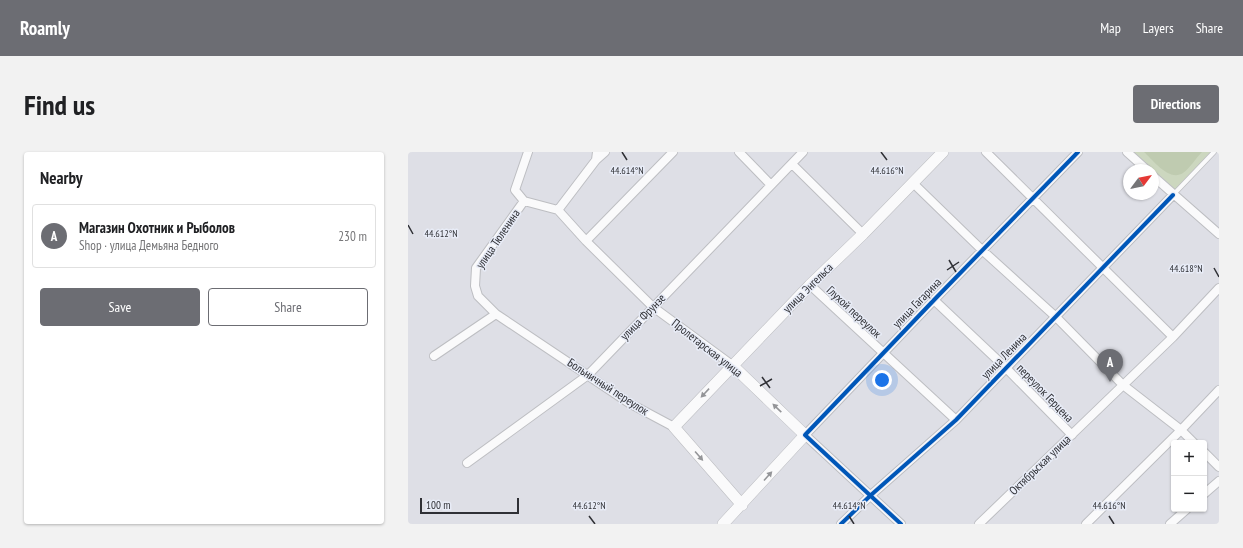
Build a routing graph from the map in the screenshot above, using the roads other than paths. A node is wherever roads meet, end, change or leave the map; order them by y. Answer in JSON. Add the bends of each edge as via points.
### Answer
{"nodes":[{"id":1,"x":528,"y":152,"type":"edge"},
{"id":2,"x":605,"y":152,"type":"edge"},
{"id":3,"x":673,"y":152,"type":"edge"},
{"id":4,"x":739,"y":152,"type":"edge"},
{"id":5,"x":804,"y":152,"type":"edge"},
{"id":6,"x":943,"y":152,"type":"edge"},
{"id":7,"x":986,"y":152,"type":"edge"},
{"id":8,"x":1078,"y":152,"type":"edge"},
{"id":9,"x":1128,"y":152,"type":"edge"},
{"id":10,"x":1214,"y":152,"type":"edge"},
{"id":11,"x":596,"y":156,"type":"edge"},
{"id":12,"x":792,"y":164,"type":"junction"},
{"id":13,"x":1140,"y":164,"type":"edge"},
{"id":14,"x":1159,"y":182,"type":"edge"},
{"id":15,"x":913,"y":183,"type":"junction"},
{"id":16,"x":771,"y":185,"type":"junction"},
{"id":17,"x":1173,"y":195,"type":"junction"},
{"id":18,"x":1033,"y":198,"type":"junction"},
{"id":19,"x":524,"y":201,"type":"junction"},
{"id":20,"x":558,"y":210,"type":"junction"},
{"id":21,"x":863,"y":234,"type":"junction"},
{"id":22,"x":1219,"y":234,"type":"edge"},
{"id":23,"x":586,"y":241,"type":"junction"},
{"id":24,"x":982,"y":250,"type":"junction"},
{"id":25,"x":1104,"y":267,"type":"junction"},
{"id":26,"x":810,"y":285,"type":"junction"},
{"id":27,"x":1219,"y":288,"type":"edge"},
{"id":28,"x":934,"y":300,"type":"junction"},
{"id":29,"x":485,"y":305,"type":"joint"},
{"id":30,"x":653,"y":307,"type":"junction"},
{"id":31,"x":496,"y":314,"type":"junction"},
{"id":32,"x":1056,"y":317,"type":"junction"},
{"id":33,"x":1173,"y":337,"type":"junction"},
{"id":34,"x":883,"y":353,"type":"junction"},
{"id":35,"x":434,"y":356,"type":"dead end"},
{"id":36,"x":732,"y":365,"type":"junction"},
{"id":37,"x":1006,"y":368,"type":"junction"},
{"id":38,"x":588,"y":374,"type":"junction"},
{"id":39,"x":1123,"y":385,"type":"junction"},
{"id":40,"x":1219,"y":390,"type":"edge"},
{"id":41,"x":956,"y":420,"type":"junction"},
{"id":42,"x":674,"y":427,"type":"junction"},
{"id":43,"x":1181,"y":430,"type":"junction"},
{"id":44,"x":805,"y":435,"type":"junction"},
{"id":45,"x":1072,"y":435,"type":"junction"},
{"id":46,"x":1191,"y":440,"type":"edge"},
{"id":47,"x":1207,"y":455,"type":"edge"},
{"id":48,"x":467,"y":463,"type":"dead end"},
{"id":49,"x":1219,"y":467,"type":"edge"},
{"id":50,"x":1219,"y":481,"type":"edge"},
{"id":51,"x":1207,"y":491,"type":"edge"},
{"id":52,"x":871,"y":495,"type":"junction"},
{"id":53,"x":742,"y":505,"type":"junction"},
{"id":54,"x":1184,"y":512,"type":"edge"},
{"id":55,"x":723,"y":524,"type":"edge"},
{"id":56,"x":841,"y":524,"type":"edge"},
{"id":57,"x":901,"y":524,"type":"edge"},
{"id":58,"x":980,"y":524,"type":"edge"},
{"id":59,"x":1086,"y":524,"type":"edge"},
{"id":60,"x":1170,"y":524,"type":"edge"}],
"edges":[{"from":1,"to":19,"type":"street","name":"улица Тюленина","via":[[515,190]]},
{"from":2,"to":11,"type":"street"},
{"from":3,"to":23,"type":"street"},
{"from":4,"to":16,"type":"street"},
{"from":5,"to":12,"type":"street","name":"улица Фрунзе"},
{"from":6,"to":15,"type":"main road","name":"улица Энгельса"},
{"from":7,"to":18,"type":"street"},
{"from":8,"to":18,"type":"street","name":"улица Гагарина"},
{"from":9,"to":13,"type":"street"},
{"from":10,"to":17,"type":"lane"},
{"from":11,"to":20,"type":"street"},
{"from":12,"to":16,"type":"street","name":"улица Фрунзе"},
{"from":12,"to":21,"type":"street"},
{"from":14,"to":17,"type":"street"},
{"from":15,"to":21,"type":"main road","name":"улица Энгельса"},
{"from":15,"to":24,"type":"street"},
{"from":16,"to":30,"type":"street","name":"улица Фрунзе"},
{"from":17,"to":22,"type":"street"},
{"from":17,"to":25,"type":"street","name":"улица Ленина"},
{"from":18,"to":24,"type":"street","name":"улица Гагарина"},
{"from":18,"to":25,"type":"street"},
{"from":19,"to":20,"type":"street"},
{"from":19,"to":29,"type":"street","name":"улица Тюленина","via":[[476,268],[475,286],[478,296]]},
{"from":20,"to":23,"type":"street","name":"Пролетарская улица"},
{"from":21,"to":26,"type":"main road","name":"улица Энгельса"},
{"from":23,"to":30,"type":"street","name":"Пролетарская улица"},
{"from":24,"to":28,"type":"street","name":"улица Гагарина"},
{"from":24,"to":32,"type":"street"},
{"from":25,"to":32,"type":"street","name":"улица Ленина"},
{"from":25,"to":33,"type":"street"},
{"from":26,"to":34,"type":"street","name":"Глухой переулок"},
{"from":26,"to":36,"type":"main road","name":"улица Энгельса"},
{"from":27,"to":33,"type":"street","name":"Октябрьская улица"},
{"from":28,"to":34,"type":"street","name":"улица Гагарина"},
{"from":28,"to":37,"type":"street","name":"переулок Герцена"},
{"from":29,"to":31,"type":"street","name":"Больничный переулок"},
{"from":30,"to":36,"type":"street","name":"Пролетарская улица"},
{"from":30,"to":38,"type":"street","name":"улица Фрунзе"},
{"from":31,"to":35,"type":"street"},
{"from":31,"to":38,"type":"street","name":"Больничный переулок"},
{"from":32,"to":37,"type":"street","name":"улица Ленина"},
{"from":32,"to":39,"type":"street"},
{"from":33,"to":39,"type":"street","name":"Октябрьская улица"},
{"from":34,"to":41,"type":"street","name":"Глухой переулок"},
{"from":34,"to":44,"type":"street","name":"улица Гагарина"},
{"from":36,"to":42,"type":"main road","name":"улица Энгельса","one_way":true},
{"from":44,"to":36,"type":"main road","name":"Пролетарская улица","one_way":true},
{"from":37,"to":41,"type":"street","name":"улица Ленина"},
{"from":37,"to":45,"type":"street","name":"переулок Герцена"},
{"from":38,"to":42,"type":"street","name":"Больничный переулок","via":[[629,403]]},
{"from":38,"to":48,"type":"street","name":"улица Фрунзе"},
{"from":39,"to":43,"type":"street"},
{"from":39,"to":45,"type":"street","name":"Октябрьская улица"},
{"from":40,"to":43,"type":"street"},
{"from":41,"to":52,"type":"street","name":"улица Ленина"},
{"from":42,"to":53,"type":"main road","name":"Больничный переулок","one_way":true},
{"from":43,"to":46,"type":"street"},
{"from":43,"to":59,"type":"street"},
{"from":44,"to":52,"type":"street","name":"Пролетарская улица"},
{"from":53,"to":44,"type":"main road","name":"улица Гагарина","one_way":true},
{"from":45,"to":58,"type":"street","name":"Октябрьская улица"},
{"from":47,"to":49,"type":"street"},
{"from":50,"to":51,"type":"street"},
{"from":52,"to":56,"type":"street","name":"улица Ленина"},
{"from":52,"to":57,"type":"street","name":"Пролетарская улица"},
{"from":53,"to":55,"type":"main road","name":"улица Гагарина"},
{"from":54,"to":60,"type":"street"}]}
